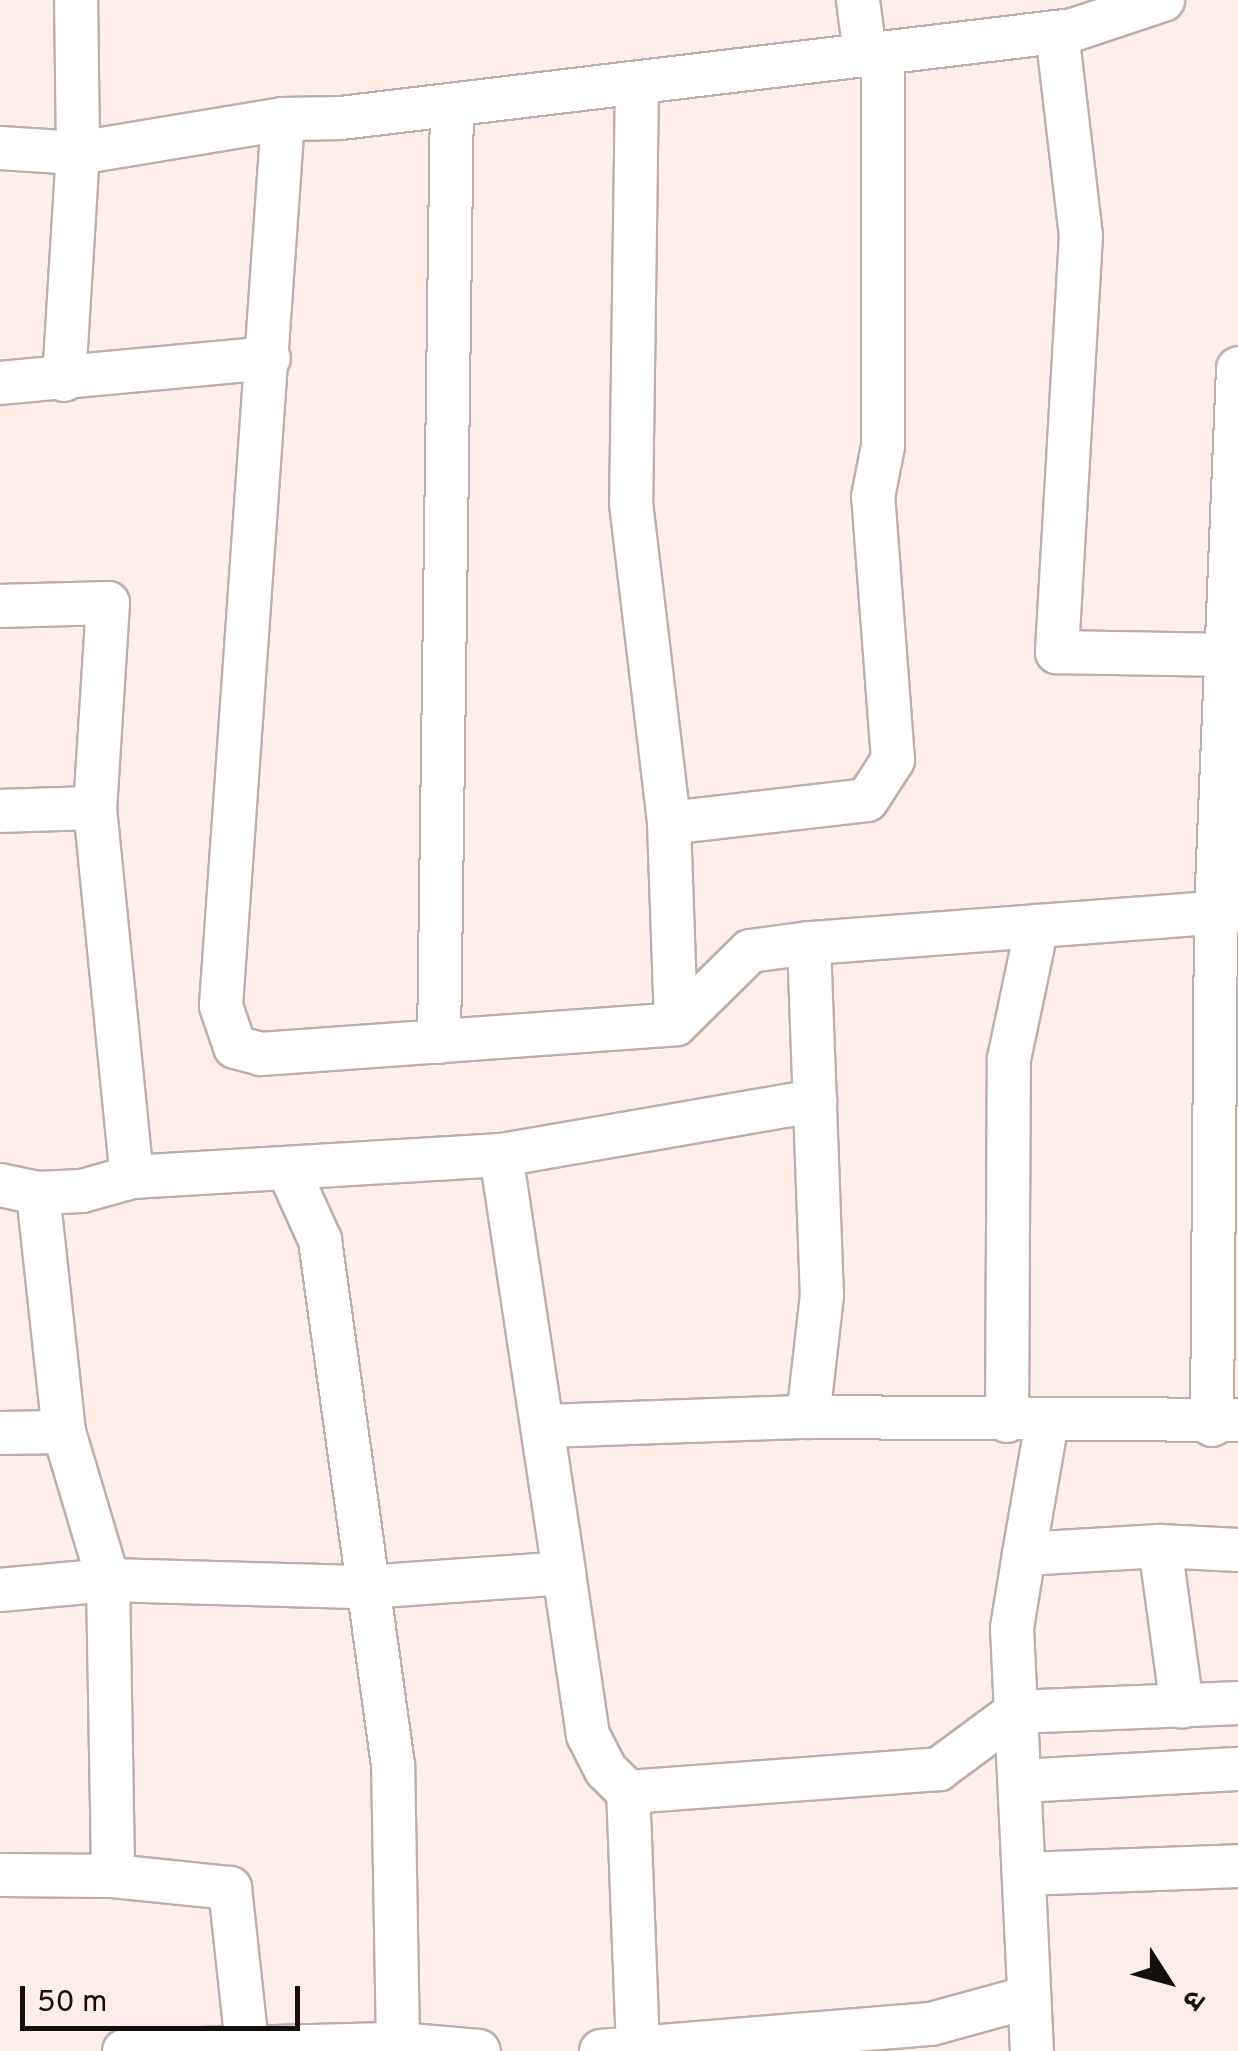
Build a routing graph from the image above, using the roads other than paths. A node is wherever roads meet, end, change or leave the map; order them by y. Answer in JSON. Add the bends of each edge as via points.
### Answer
{"nodes":[{"id":1,"x":76,"y":0,"type":"edge"},
{"id":2,"x":858,"y":0,"type":"edge"},
{"id":3,"x":1163,"y":0,"type":"edge"},
{"id":4,"x":1057,"y":32,"type":"junction"},
{"id":5,"x":874,"y":54,"type":"junction"},
{"id":6,"x":637,"y":83,"type":"junction"},
{"id":7,"x":452,"y":105,"type":"junction"},
{"id":8,"x":283,"y":119,"type":"junction"},
{"id":9,"x":0,"y":148,"type":"edge"},
{"id":10,"x":78,"y":152,"type":"junction"},
{"id":11,"x":269,"y":358,"type":"junction"},
{"id":12,"x":1238,"y":368,"type":"edge"},
{"id":13,"x":64,"y":380,"type":"junction"},
{"id":14,"x":0,"y":383,"type":"edge"},
{"id":15,"x":0,"y":606,"type":"edge"},
{"id":16,"x":1226,"y":655,"type":"junction"},
{"id":17,"x":95,"y":808,"type":"junction"},
{"id":18,"x":0,"y":811,"type":"edge"},
{"id":19,"x":669,"y":824,"type":"junction"},
{"id":20,"x":1227,"y":912,"type":"edge"},
{"id":21,"x":1037,"y":926,"type":"junction"},
{"id":22,"x":810,"y":943,"type":"junction"},
{"id":23,"x":750,"y":951,"type":"junction"},
{"id":24,"x":812,"y":996,"type":"junction"},
{"id":25,"x":676,"y":1024,"type":"junction"},
{"id":26,"x":439,"y":1042,"type":"junction"},
{"id":27,"x":815,"y":1101,"type":"junction"},
{"id":28,"x":501,"y":1155,"type":"junction"},
{"id":29,"x":288,"y":1169,"type":"junction"},
{"id":30,"x":132,"y":1176,"type":"junction"},
{"id":31,"x":19,"y":1189,"type":"edge"},
{"id":32,"x":808,"y":1417,"type":"junction"},
{"id":33,"x":1027,"y":1422,"type":"junction"},
{"id":34,"x":1225,"y":1422,"type":"edge"},
{"id":35,"x":545,"y":1426,"type":"junction"},
{"id":36,"x":64,"y":1432,"type":"junction"},
{"id":37,"x":0,"y":1433,"type":"edge"},
{"id":38,"x":1160,"y":1546,"type":"junction"},
{"id":39,"x":1238,"y":1550,"type":"edge"},
{"id":40,"x":1024,"y":1554,"type":"junction"},
{"id":41,"x":564,"y":1573,"type":"junction"},
{"id":42,"x":108,"y":1580,"type":"junction"},
{"id":43,"x":366,"y":1587,"type":"junction"},
{"id":44,"x":0,"y":1590,"type":"edge"},
{"id":45,"x":1238,"y":1704,"type":"edge"},
{"id":46,"x":1182,"y":1706,"type":"junction"},
{"id":47,"x":1016,"y":1712,"type":"junction"},
{"id":48,"x":1238,"y":1769,"type":"edge"},
{"id":49,"x":1020,"y":1781,"type":"junction"},
{"id":50,"x":628,"y":1792,"type":"junction"},
{"id":51,"x":1238,"y":1866,"type":"edge"},
{"id":52,"x":1024,"y":1874,"type":"junction"},
{"id":53,"x":0,"y":1875,"type":"edge"},
{"id":54,"x":113,"y":1876,"type":"junction"},
{"id":55,"x":1029,"y":1998,"type":"junction"},
{"id":56,"x":247,"y":2044,"type":"junction"},
{"id":57,"x":398,"y":2044,"type":"junction"},
{"id":58,"x":752,"y":2045,"type":"edge"},
{"id":59,"x":619,"y":2050,"type":"edge"},
{"id":60,"x":124,"y":2051,"type":"edge"},
{"id":61,"x":479,"y":2051,"type":"edge"},
{"id":62,"x":1032,"y":2051,"type":"edge"}],
"edges":[{"from":1,"to":10,"type":"street"},
{"from":2,"to":5,"type":"street"},
{"from":3,"to":4,"type":"street"},
{"from":4,"to":5,"type":"street"},
{"from":4,"to":16,"type":"street","via":[[1081,235],[1057,652]]},
{"from":5,"to":6,"type":"street"},
{"from":5,"to":19,"type":"street","via":[[883,446],[873,497],[893,760],[867,800]]},
{"from":6,"to":7,"type":"street"},
{"from":6,"to":19,"type":"street","via":[[630,504]]},
{"from":7,"to":8,"type":"street"},
{"from":7,"to":26,"type":"street"},
{"from":8,"to":10,"type":"street"},
{"from":8,"to":11,"type":"street"},
{"from":9,"to":10,"type":"street"},
{"from":10,"to":13,"type":"street"},
{"from":11,"to":13,"type":"street"},
{"from":11,"to":26,"type":"street","via":[[221,1006],[227,1034],[235,1048],[261,1054]]},
{"from":12,"to":16,"type":"street"},
{"from":13,"to":14,"type":"street"},
{"from":15,"to":17,"type":"street","via":[[108,603]]},
{"from":16,"to":20,"type":"street"},
{"from":17,"to":18,"type":"street"},
{"from":17,"to":30,"type":"street"},
{"from":19,"to":25,"type":"street"},
{"from":20,"to":21,"type":"street"},
{"from":20,"to":34,"type":"street"},
{"from":21,"to":22,"type":"street"},
{"from":21,"to":33,"type":"street","via":[[1009,1059]]},
{"from":22,"to":23,"type":"street"},
{"from":22,"to":24,"type":"street"},
{"from":23,"to":24,"type":"street"},
{"from":23,"to":25,"type":"street"},
{"from":24,"to":27,"type":"street"},
{"from":25,"to":26,"type":"street"},
{"from":27,"to":28,"type":"street"},
{"from":27,"to":32,"type":"street","via":[[822,1295]]},
{"from":28,"to":29,"type":"street"},
{"from":28,"to":35,"type":"street"},
{"from":29,"to":30,"type":"street"},
{"from":29,"to":43,"type":"street","via":[[320,1240]]},
{"from":30,"to":31,"type":"street","via":[[82,1191]]},
{"from":31,"to":36,"type":"street"},
{"from":32,"to":33,"type":"street"},
{"from":32,"to":35,"type":"street"},
{"from":33,"to":34,"type":"street"},
{"from":33,"to":40,"type":"street"},
{"from":35,"to":41,"type":"street"},
{"from":36,"to":37,"type":"street"},
{"from":36,"to":42,"type":"street"},
{"from":38,"to":39,"type":"street"},
{"from":38,"to":40,"type":"street"},
{"from":38,"to":46,"type":"street"},
{"from":40,"to":47,"type":"street","via":[[1012,1628]]},
{"from":41,"to":43,"type":"street"},
{"from":41,"to":50,"type":"street","via":[[588,1735],[606,1770]]},
{"from":42,"to":43,"type":"street"},
{"from":42,"to":44,"type":"street"},
{"from":42,"to":54,"type":"street"},
{"from":43,"to":57,"type":"street","via":[[393,1765]]},
{"from":45,"to":46,"type":"street"},
{"from":46,"to":47,"type":"street"},
{"from":47,"to":49,"type":"street"},
{"from":47,"to":50,"type":"street","via":[[939,1769]]},
{"from":48,"to":49,"type":"street"},
{"from":49,"to":52,"type":"street"},
{"from":50,"to":59,"type":"street"},
{"from":51,"to":52,"type":"street"},
{"from":52,"to":55,"type":"street"},
{"from":53,"to":54,"type":"street"},
{"from":54,"to":56,"type":"street","via":[[230,1888]]},
{"from":55,"to":58,"type":"street","via":[[932,2024]]},
{"from":55,"to":62,"type":"street"},
{"from":56,"to":57,"type":"street"},
{"from":56,"to":60,"type":"street"},
{"from":57,"to":61,"type":"street"},
{"from":58,"to":59,"type":"street"}]}
